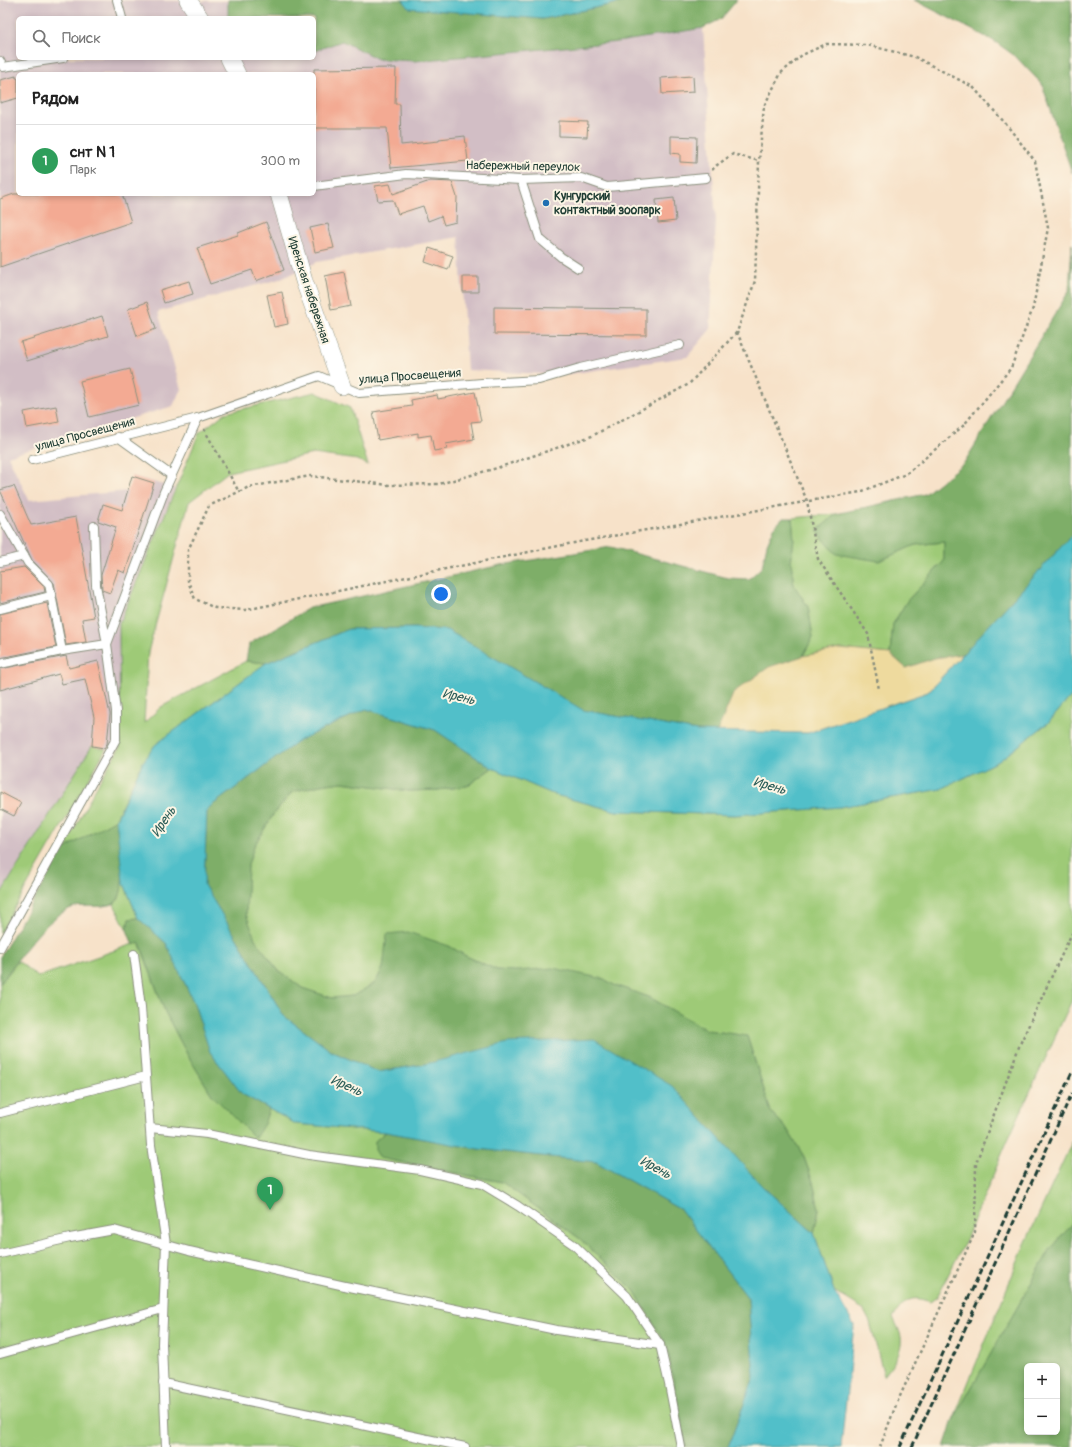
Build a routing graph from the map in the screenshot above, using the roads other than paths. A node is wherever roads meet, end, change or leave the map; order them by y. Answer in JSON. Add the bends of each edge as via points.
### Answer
{"nodes":[{"id":1,"x":117,"y":0,"type":"edge"},
{"id":2,"x":188,"y":0,"type":"edge"},
{"id":3,"x":121,"y":16,"type":"edge"},
{"id":4,"x":199,"y":16,"type":"edge"},
{"id":5,"x":50,"y":60,"type":"edge"},
{"id":6,"x":230,"y":60,"type":"edge"},
{"id":7,"x":0,"y":61,"type":"edge"},
{"id":8,"x":236,"y":72,"type":"edge"},
{"id":9,"x":706,"y":178,"type":"road end"},
{"id":10,"x":521,"y":180,"type":"junction"},
{"id":11,"x":316,"y":186,"type":"edge"},
{"id":12,"x":280,"y":196,"type":"edge"},
{"id":13,"x":578,"y":268,"type":"dead end"},
{"id":14,"x":680,"y":345,"type":"dead end"},
{"id":15,"x":342,"y":386,"type":"junction"},
{"id":16,"x":198,"y":418,"type":"junction"},
{"id":17,"x":118,"y":437,"type":"junction"},
{"id":18,"x":32,"y":460,"type":"dead end"},
{"id":19,"x":171,"y":475,"type":"junction"},
{"id":20,"x":0,"y":514,"type":"edge"},
{"id":21,"x":94,"y":526,"type":"dead end"},
{"id":22,"x":24,"y":556,"type":"junction"},
{"id":23,"x":0,"y":562,"type":"edge"},
{"id":24,"x":51,"y":596,"type":"junction"},
{"id":25,"x":0,"y":609,"type":"edge"},
{"id":26,"x":107,"y":644,"type":"junction"},
{"id":27,"x":62,"y":651,"type":"junction"},
{"id":28,"x":0,"y":664,"type":"edge"},
{"id":29,"x":0,"y":948,"type":"edge"},
{"id":30,"x":134,"y":954,"type":"dead end"},
{"id":31,"x":146,"y":1076,"type":"junction"},
{"id":32,"x":0,"y":1113,"type":"edge"},
{"id":33,"x":150,"y":1128,"type":"junction"},
{"id":34,"x":166,"y":1244,"type":"junction"},
{"id":35,"x":0,"y":1254,"type":"edge"},
{"id":36,"x":163,"y":1310,"type":"junction"},
{"id":37,"x":660,"y":1345,"type":"junction"},
{"id":38,"x":0,"y":1354,"type":"edge"},
{"id":39,"x":163,"y":1383,"type":"junction"},
{"id":40,"x":166,"y":1447,"type":"edge"},
{"id":41,"x":465,"y":1447,"type":"edge"},
{"id":42,"x":681,"y":1447,"type":"edge"}],
"edges":[{"from":1,"to":3,"type":"lane"},
{"from":2,"to":4,"type":"street"},
{"from":5,"to":7,"type":"lane","via":[[3,67]]},
{"from":6,"to":8,"type":"street"},
{"from":9,"to":10,"type":"lane","name":"Набережный переулок","via":[[608,186],[581,178]]},
{"from":10,"to":11,"type":"lane","name":"Набережный переулок","via":[[406,174]]},
{"from":10,"to":13,"type":"lane","via":[[540,239]]},
{"from":12,"to":15,"type":"street","name":"Иренская набережная","via":[[304,281]]},
{"from":14,"to":15,"type":"lane","name":"улица Просвещения","via":[[539,380],[359,393]]},
{"from":15,"to":16,"type":"lane","name":"улица Просвещения","via":[[318,376]]},
{"from":16,"to":17,"type":"lane","name":"улица Просвещения"},
{"from":16,"to":19,"type":"lane"},
{"from":17,"to":18,"type":"lane","name":"улица Просвещения"},
{"from":17,"to":19,"type":"lane"},
{"from":19,"to":26,"type":"lane"},
{"from":20,"to":22,"type":"lane"},
{"from":21,"to":26,"type":"lane","via":[[96,586]]},
{"from":22,"to":23,"type":"lane"},
{"from":22,"to":24,"type":"lane","via":[[49,584]]},
{"from":24,"to":25,"type":"lane"},
{"from":24,"to":27,"type":"lane"},
{"from":26,"to":27,"type":"lane"},
{"from":26,"to":29,"type":"lane","via":[[116,711],[116,740]]},
{"from":27,"to":28,"type":"lane"},
{"from":30,"to":31,"type":"lane"},
{"from":31,"to":32,"type":"lane"},
{"from":31,"to":33,"type":"lane"},
{"from":33,"to":34,"type":"lane"},
{"from":33,"to":37,"type":"lane","via":[[207,1134],[309,1155],[420,1170],[482,1184],[574,1245],[627,1296]]},
{"from":34,"to":35,"type":"lane","via":[[114,1230]]},
{"from":34,"to":36,"type":"lane"},
{"from":34,"to":37,"type":"lane","via":[[337,1284],[556,1330]]},
{"from":36,"to":38,"type":"lane"},
{"from":36,"to":39,"type":"lane"},
{"from":37,"to":42,"type":"lane"},
{"from":39,"to":40,"type":"lane"},
{"from":39,"to":41,"type":"lane"}]}
